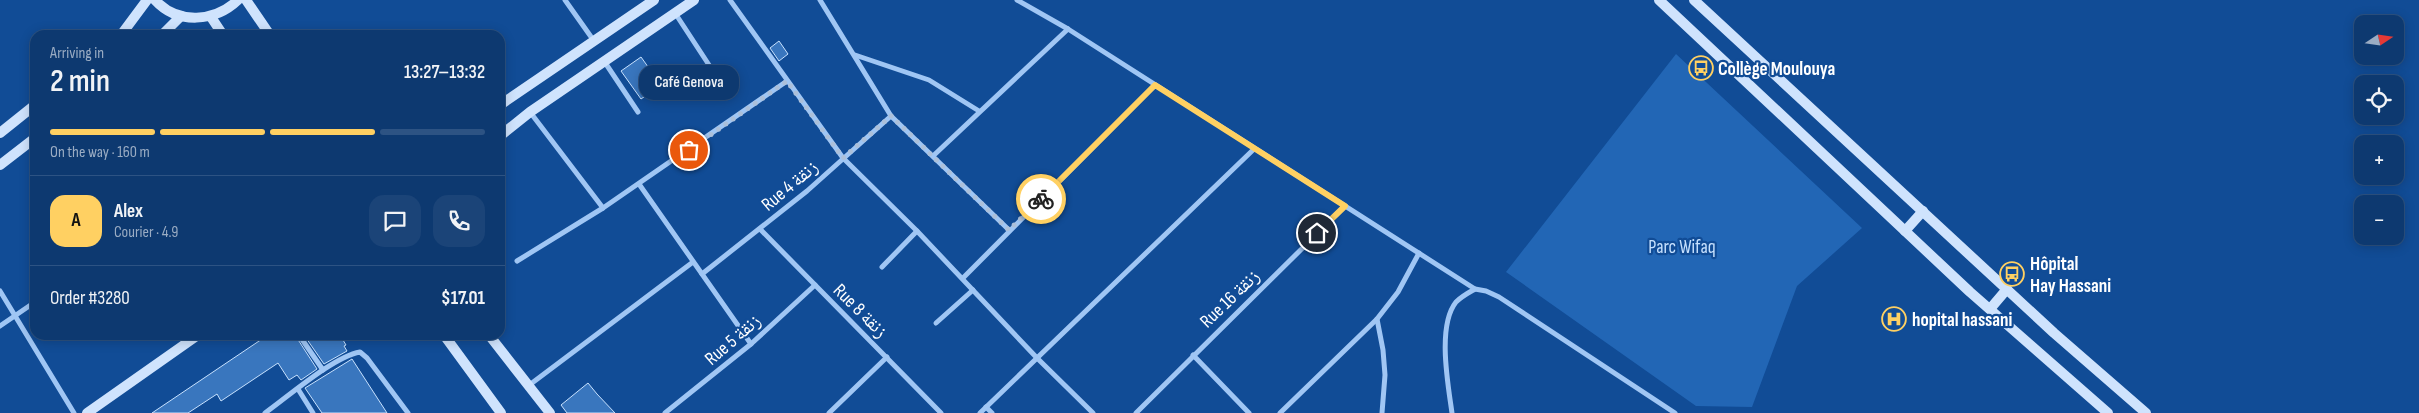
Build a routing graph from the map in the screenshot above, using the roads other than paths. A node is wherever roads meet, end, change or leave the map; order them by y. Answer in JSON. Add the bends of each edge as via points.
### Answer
{"nodes":[{"id":1,"x":147,"y":0,"type":"edge"},
{"id":2,"x":155,"y":0,"type":"edge"},
{"id":3,"x":238,"y":0,"type":"edge"},
{"id":4,"x":246,"y":0,"type":"edge"},
{"id":5,"x":565,"y":0,"type":"edge"},
{"id":6,"x":654,"y":0,"type":"edge"},
{"id":7,"x":694,"y":0,"type":"edge"},
{"id":8,"x":730,"y":0,"type":"edge"},
{"id":9,"x":820,"y":0,"type":"edge"},
{"id":10,"x":1017,"y":0,"type":"edge"},
{"id":11,"x":1659,"y":0,"type":"edge"},
{"id":12,"x":1694,"y":0,"type":"edge"},
{"id":13,"x":675,"y":12,"type":"junction"},
{"id":14,"x":181,"y":16,"type":"junction"},
{"id":15,"x":211,"y":17,"type":"junction"},
{"id":16,"x":1068,"y":29,"type":"junction"},
{"id":17,"x":125,"y":30,"type":"edge"},
{"id":18,"x":167,"y":30,"type":"edge"},
{"id":19,"x":220,"y":30,"type":"edge"},
{"id":20,"x":267,"y":30,"type":"edge"},
{"id":21,"x":594,"y":42,"type":"junction"},
{"id":22,"x":855,"y":54,"type":"junction"},
{"id":23,"x":604,"y":61,"type":"junction"},
{"id":24,"x":787,"y":81,"type":"junction"},
{"id":25,"x":1155,"y":85,"type":"junction"},
{"id":26,"x":726,"y":91,"type":"dead end"},
{"id":27,"x":505,"y":102,"type":"edge"},
{"id":28,"x":30,"y":110,"type":"edge"},
{"id":29,"x":530,"y":112,"type":"junction"},
{"id":30,"x":638,"y":112,"type":"dead end"},
{"id":31,"x":979,"y":112,"type":"junction"},
{"id":32,"x":891,"y":116,"type":"junction"},
{"id":33,"x":505,"y":132,"type":"edge"},
{"id":34,"x":0,"y":133,"type":"edge"},
{"id":35,"x":30,"y":143,"type":"edge"},
{"id":36,"x":1254,"y":149,"type":"junction"},
{"id":37,"x":933,"y":156,"type":"junction"},
{"id":38,"x":843,"y":158,"type":"junction"},
{"id":39,"x":0,"y":165,"type":"edge"},
{"id":40,"x":639,"y":184,"type":"junction"},
{"id":41,"x":1345,"y":206,"type":"junction"},
{"id":42,"x":603,"y":208,"type":"junction"},
{"id":43,"x":1923,"y":211,"type":"junction"},
{"id":44,"x":760,"y":229,"type":"junction"},
{"id":45,"x":1009,"y":230,"type":"junction"},
{"id":46,"x":917,"y":231,"type":"junction"},
{"id":47,"x":1905,"y":231,"type":"junction"},
{"id":48,"x":1419,"y":253,"type":"junction"},
{"id":49,"x":517,"y":261,"type":"dead end"},
{"id":50,"x":693,"y":262,"type":"junction"},
{"id":51,"x":882,"y":267,"type":"dead end"},
{"id":52,"x":702,"y":274,"type":"junction"},
{"id":53,"x":963,"y":278,"type":"junction"},
{"id":54,"x":816,"y":285,"type":"junction"},
{"id":55,"x":1475,"y":289,"type":"junction"},
{"id":56,"x":2006,"y":289,"type":"junction"},
{"id":57,"x":973,"y":290,"type":"junction"},
{"id":58,"x":0,"y":291,"type":"edge"},
{"id":59,"x":30,"y":306,"type":"edge"},
{"id":60,"x":1990,"y":309,"type":"junction"},
{"id":61,"x":15,"y":316,"type":"junction"},
{"id":62,"x":1377,"y":318,"type":"junction"},
{"id":63,"x":936,"y":323,"type":"dead end"},
{"id":64,"x":0,"y":326,"type":"edge"},
{"id":65,"x":191,"y":340,"type":"edge"},
{"id":66,"x":303,"y":340,"type":"edge"},
{"id":67,"x":448,"y":340,"type":"edge"},
{"id":68,"x":493,"y":340,"type":"edge"},
{"id":69,"x":751,"y":344,"type":"junction"},
{"id":70,"x":1193,"y":355,"type":"junction"},
{"id":71,"x":887,"y":357,"type":"junction"},
{"id":72,"x":1037,"y":358,"type":"junction"},
{"id":73,"x":324,"y":370,"type":"junction"},
{"id":74,"x":527,"y":386,"type":"junction"},
{"id":75,"x":298,"y":389,"type":"junction"},
{"id":76,"x":986,"y":407,"type":"junction"},
{"id":77,"x":1380,"y":412,"type":"edge"},
{"id":78,"x":74,"y":413,"type":"edge"},
{"id":79,"x":87,"y":413,"type":"edge"},
{"id":80,"x":265,"y":413,"type":"edge"},
{"id":81,"x":313,"y":413,"type":"edge"},
{"id":82,"x":408,"y":413,"type":"edge"},
{"id":83,"x":501,"y":413,"type":"edge"},
{"id":84,"x":550,"y":413,"type":"edge"},
{"id":85,"x":666,"y":413,"type":"edge"},
{"id":86,"x":829,"y":413,"type":"edge"},
{"id":87,"x":942,"y":413,"type":"edge"},
{"id":88,"x":980,"y":413,"type":"edge"},
{"id":89,"x":992,"y":413,"type":"edge"},
{"id":90,"x":1093,"y":413,"type":"edge"},
{"id":91,"x":1136,"y":413,"type":"edge"},
{"id":92,"x":1249,"y":413,"type":"edge"},
{"id":93,"x":1280,"y":413,"type":"edge"},
{"id":94,"x":1452,"y":413,"type":"edge"},
{"id":95,"x":1674,"y":413,"type":"edge"},
{"id":96,"x":2108,"y":413,"type":"edge"},
{"id":97,"x":2146,"y":413,"type":"edge"}],
"edges":[{"from":1,"to":17,"type":"main road"},
{"from":2,"to":14,"type":"main road"},
{"from":3,"to":15,"type":"main road"},
{"from":4,"to":20,"type":"main road"},
{"from":5,"to":21,"type":"street"},
{"from":6,"to":21,"type":"main road"},
{"from":7,"to":13,"type":"main road"},
{"from":8,"to":24,"type":"street"},
{"from":9,"to":22,"type":"street"},
{"from":10,"to":16,"type":"street"},
{"from":11,"to":47,"type":"main road"},
{"from":12,"to":43,"type":"main road"},
{"from":13,"to":23,"type":"main road"},
{"from":13,"to":26,"type":"street"},
{"from":14,"to":15,"type":"main road"},
{"from":14,"to":18,"type":"main road"},
{"from":15,"to":19,"type":"main road"},
{"from":16,"to":25,"type":"street"},
{"from":16,"to":31,"type":"street"},
{"from":21,"to":27,"type":"main road"},
{"from":22,"to":31,"type":"street","via":[[929,80]]},
{"from":22,"to":32,"type":"street"},
{"from":23,"to":29,"type":"main road"},
{"from":23,"to":30,"type":"street"},
{"from":24,"to":38,"type":"street"},
{"from":24,"to":40,"type":"street"},
{"from":25,"to":36,"type":"street"},
{"from":25,"to":45,"type":"street"},
{"from":28,"to":34,"type":"main road"},
{"from":29,"to":33,"type":"main road"},
{"from":29,"to":42,"type":"street"},
{"from":31,"to":37,"type":"street"},
{"from":32,"to":37,"type":"street"},
{"from":32,"to":38,"type":"street","name":"Rue 4 زنقة"},
{"from":35,"to":39,"type":"main road"},
{"from":36,"to":41,"type":"street"},
{"from":36,"to":72,"type":"street"},
{"from":37,"to":45,"type":"street"},
{"from":38,"to":44,"type":"street","name":"Rue 4 زنقة"},
{"from":38,"to":46,"type":"street"},
{"from":40,"to":42,"type":"street"},
{"from":40,"to":50,"type":"street"},
{"from":41,"to":48,"type":"street"},
{"from":41,"to":70,"type":"street","name":"Rue 16 زنقة"},
{"from":42,"to":49,"type":"street"},
{"from":43,"to":47,"type":"main road"},
{"from":43,"to":56,"type":"main road"},
{"from":44,"to":52,"type":"street","name":"Rue 4 زنقة"},
{"from":44,"to":54,"type":"street","name":"Rue 8 زنقة"},
{"from":45,"to":53,"type":"street"},
{"from":46,"to":51,"type":"street"},
{"from":46,"to":53,"type":"street"},
{"from":47,"to":60,"type":"main road"},
{"from":48,"to":55,"type":"street"},
{"from":48,"to":62,"type":"street","via":[[1398,292]]},
{"from":50,"to":52,"type":"street"},
{"from":50,"to":74,"type":"street"},
{"from":52,"to":69,"type":"street"},
{"from":53,"to":57,"type":"street"},
{"from":54,"to":69,"type":"street","name":"Rue 5 زنقة"},
{"from":54,"to":71,"type":"street","name":"Rue 8 زنقة"},
{"from":55,"to":94,"type":"street","via":[[1455,304],[1448,318],[1445,335]]},
{"from":55,"to":95,"type":"street","via":[[1499,297]]},
{"from":56,"to":60,"type":"main road"},
{"from":56,"to":97,"type":"main road"},
{"from":57,"to":63,"type":"street"},
{"from":57,"to":72,"type":"street"},
{"from":58,"to":61,"type":"street"},
{"from":59,"to":61,"type":"street"},
{"from":60,"to":96,"type":"main road"},
{"from":61,"to":64,"type":"street"},
{"from":61,"to":78,"type":"street"},
{"from":62,"to":77,"type":"street","via":[[1385,375]]},
{"from":62,"to":93,"type":"street"},
{"from":65,"to":79,"type":"main road"},
{"from":66,"to":73,"type":"street"},
{"from":67,"to":83,"type":"main road"},
{"from":68,"to":74,"type":"main road"},
{"from":69,"to":85,"type":"street","name":"Rue 5 زنقة"},
{"from":70,"to":91,"type":"street","name":"Rue 16 زنقة"},
{"from":70,"to":92,"type":"street"},
{"from":71,"to":86,"type":"street"},
{"from":71,"to":87,"type":"street","name":"Rue 8 زنقة"},
{"from":72,"to":76,"type":"street"},
{"from":72,"to":90,"type":"street"},
{"from":73,"to":75,"type":"street"},
{"from":73,"to":82,"type":"street","via":[[360,352]]},
{"from":74,"to":84,"type":"main road"},
{"from":75,"to":80,"type":"street"},
{"from":75,"to":81,"type":"street"},
{"from":76,"to":88,"type":"street"},
{"from":76,"to":89,"type":"street"}]}
